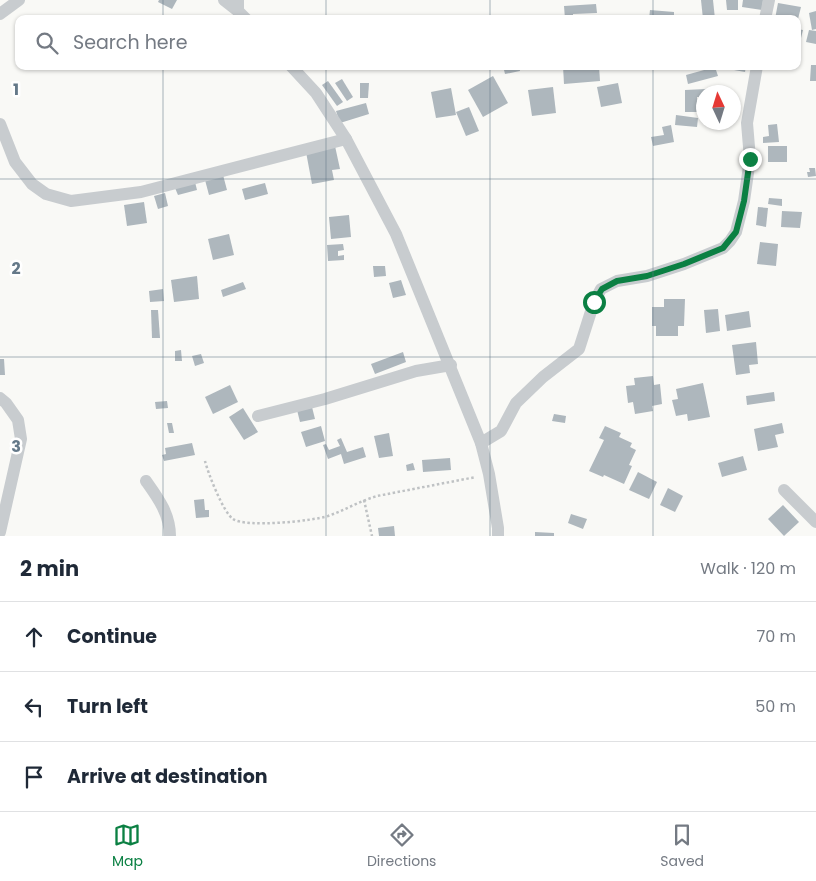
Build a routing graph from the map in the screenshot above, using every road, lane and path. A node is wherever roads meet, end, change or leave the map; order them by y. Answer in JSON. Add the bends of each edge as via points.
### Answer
{"nodes":[{"id":1,"x":20,"y":0,"type":"edge"},
{"id":2,"x":224,"y":0,"type":"edge"},
{"id":3,"x":769,"y":0,"type":"edge"},
{"id":4,"x":241,"y":10,"type":"edge"},
{"id":5,"x":0,"y":14,"type":"edge"},
{"id":6,"x":766,"y":15,"type":"edge"},
{"id":7,"x":295,"y":70,"type":"edge"},
{"id":8,"x":756,"y":70,"type":"edge"},
{"id":9,"x":0,"y":124,"type":"edge"},
{"id":10,"x":346,"y":139,"type":"junction"},
{"id":11,"x":451,"y":365,"type":"junction"},
{"id":12,"x":0,"y":398,"type":"edge"},
{"id":13,"x":258,"y":416,"type":"dead end"},
{"id":14,"x":481,"y":443,"type":"junction"},
{"id":15,"x":205,"y":461,"type":"dead end"},
{"id":16,"x":490,"y":474,"type":"junction"},
{"id":17,"x":146,"y":481,"type":"dead end"},
{"id":18,"x":784,"y":490,"type":"dead end"},
{"id":19,"x":364,"y":500,"type":"junction"},
{"id":20,"x":816,"y":522,"type":"edge"},
{"id":21,"x":0,"y":532,"type":"edge"},
{"id":22,"x":170,"y":536,"type":"edge"},
{"id":23,"x":372,"y":536,"type":"edge"},
{"id":24,"x":498,"y":536,"type":"edge"}],
"edges":[{"from":1,"to":5,"type":"street"},
{"from":2,"to":4,"type":"street"},
{"from":3,"to":6,"type":"street"},
{"from":7,"to":10,"type":"street","via":[[316,93]]},
{"from":8,"to":14,"type":"street","via":[[748,123],[750,159],[744,201],[736,232],[730,241],[723,248],[684,264],[647,276],[617,281],[602,289],[594,302],[579,349],[516,403],[501,431]]},
{"from":9,"to":10,"type":"street","via":[[15,162],[32,184],[46,194],[71,201],[141,192]]},
{"from":10,"to":11,"type":"street","via":[[396,234]]},
{"from":11,"to":13,"type":"street"},
{"from":11,"to":14,"type":"street"},
{"from":12,"to":21,"type":"street","via":[[18,420],[21,439]]},
{"from":14,"to":16,"type":"street"},
{"from":15,"to":19,"type":"path","via":[[226,510],[232,519],[244,523],[326,516]]},
{"from":16,"to":19,"type":"path"},
{"from":16,"to":24,"type":"street"},
{"from":17,"to":22,"type":"street","via":[[165,510]]},
{"from":18,"to":20,"type":"street"},
{"from":19,"to":23,"type":"path"}]}
